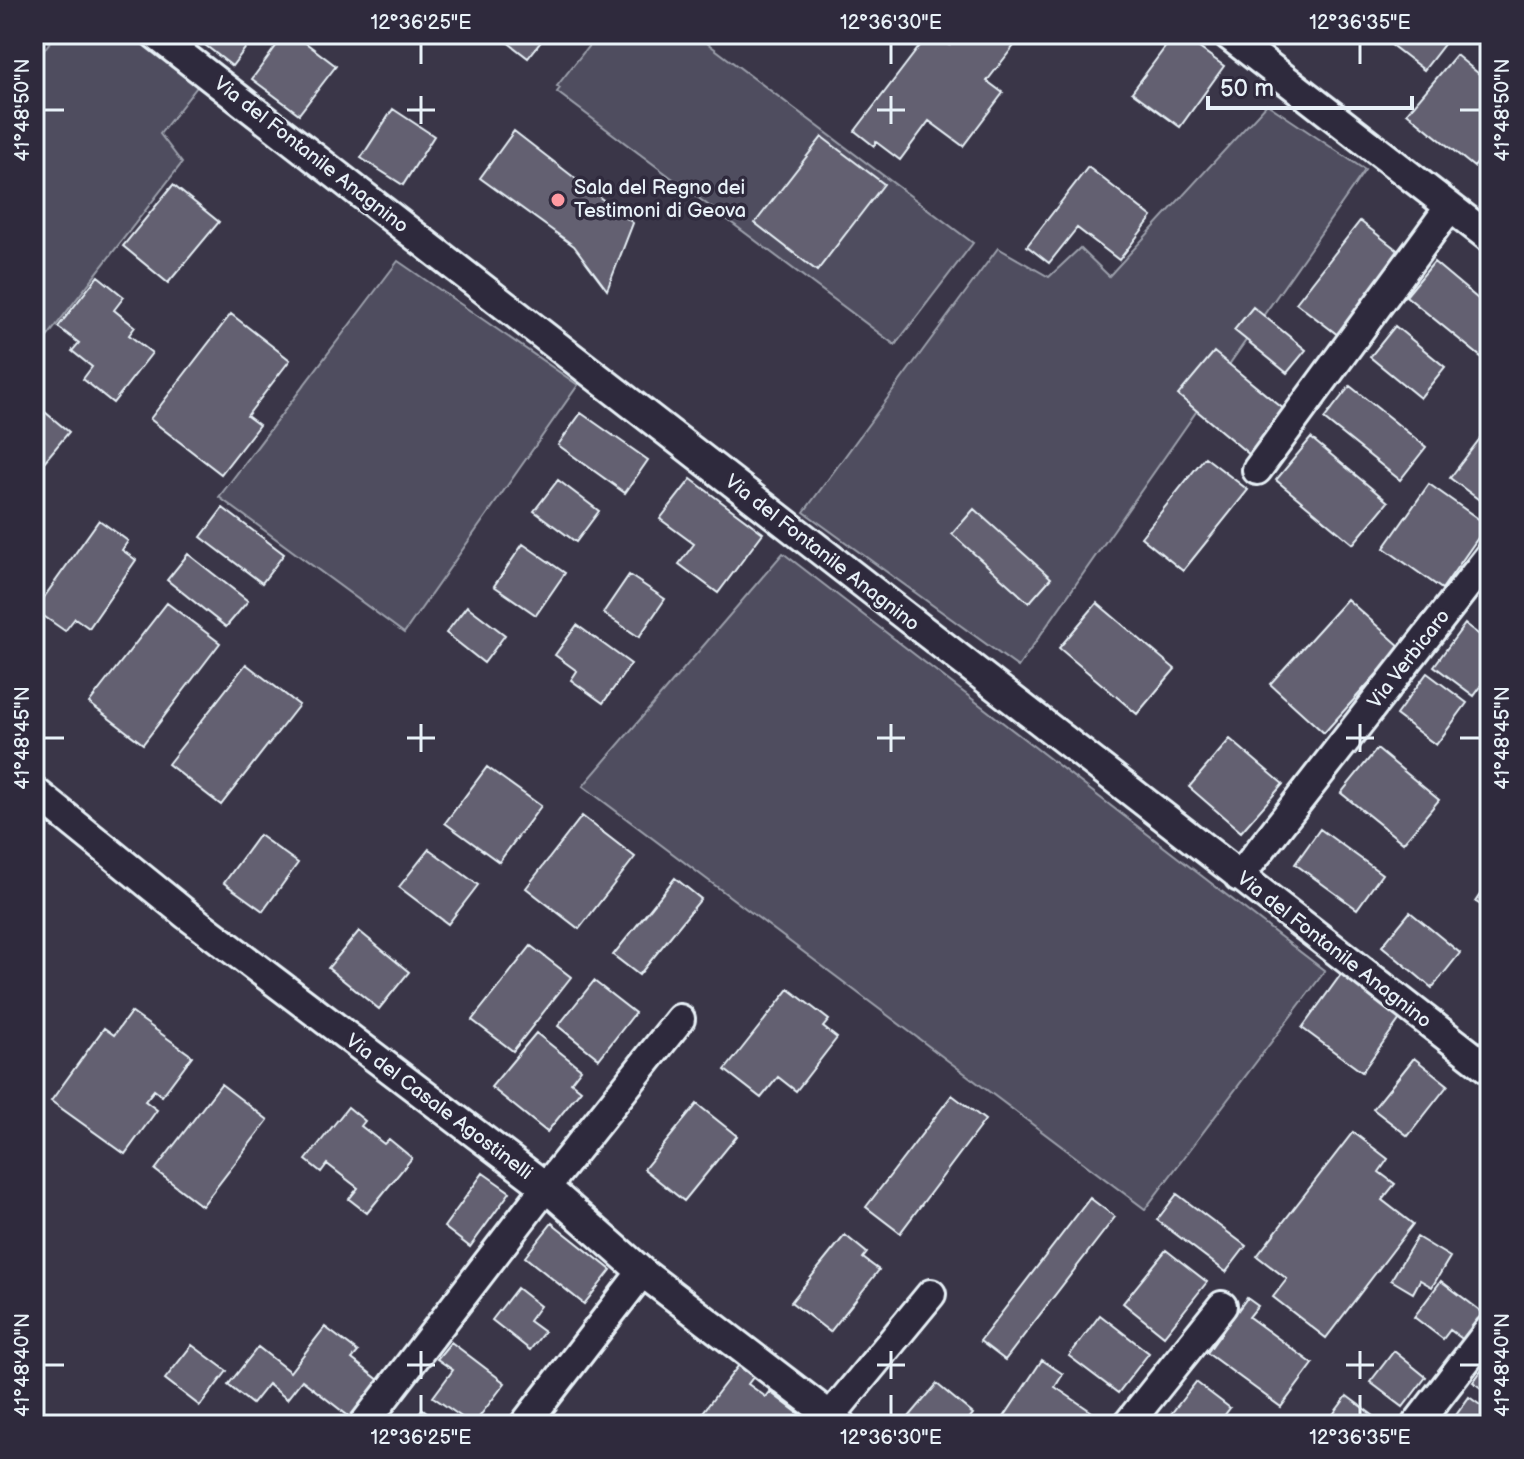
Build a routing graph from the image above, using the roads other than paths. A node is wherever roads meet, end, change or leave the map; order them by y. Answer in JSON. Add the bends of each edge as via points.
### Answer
{"nodes":[{"id":1,"x":155,"y":34,"type":"edge"},
{"id":2,"x":1227,"y":34,"type":"edge"},
{"id":3,"x":1449,"y":208,"type":"junction"},
{"id":4,"x":1490,"y":238,"type":"edge"},
{"id":5,"x":1257,"y":470,"type":"dead end"},
{"id":6,"x":1490,"y":555,"type":"edge"},
{"id":7,"x":34,"y":791,"type":"edge"},
{"id":8,"x":1239,"y":877,"type":"junction"},
{"id":9,"x":680,"y":1019,"type":"dead end"},
{"id":10,"x":1490,"y":1070,"type":"edge"},
{"id":11,"x":546,"y":1187,"type":"junction"},
{"id":12,"x":642,"y":1272,"type":"junction"},
{"id":13,"x":931,"y":1294,"type":"dead end"},
{"id":14,"x":1222,"y":1306,"type":"dead end"},
{"id":15,"x":1490,"y":1329,"type":"edge"},
{"id":16,"x":831,"y":1422,"type":"edge"},
{"id":17,"x":364,"y":1424,"type":"edge"},
{"id":18,"x":524,"y":1425,"type":"edge"},
{"id":19,"x":1127,"y":1425,"type":"edge"},
{"id":20,"x":1416,"y":1425,"type":"edge"}],
"edges":[{"from":1,"to":8,"type":"street","name":"Via del Fontanile Anagnino"},
{"from":2,"to":3,"type":"street"},
{"from":3,"to":4,"type":"street"},
{"from":3,"to":5,"type":"street"},
{"from":6,"to":8,"type":"street","name":"Via Verbicaro"},
{"from":7,"to":11,"type":"street","name":"Via del Casale Agostinelli","via":[[187,915]]},
{"from":8,"to":10,"type":"street","name":"Via del Fontanile Anagnino"},
{"from":9,"to":11,"type":"street"},
{"from":11,"to":12,"type":"street","name":"Via del Casale Agostinelli"},
{"from":11,"to":17,"type":"street"},
{"from":12,"to":16,"type":"street","name":"Via del Casale Agostinelli"},
{"from":12,"to":18,"type":"street"},
{"from":13,"to":16,"type":"street"},
{"from":14,"to":19,"type":"street"},
{"from":15,"to":20,"type":"street"}]}
